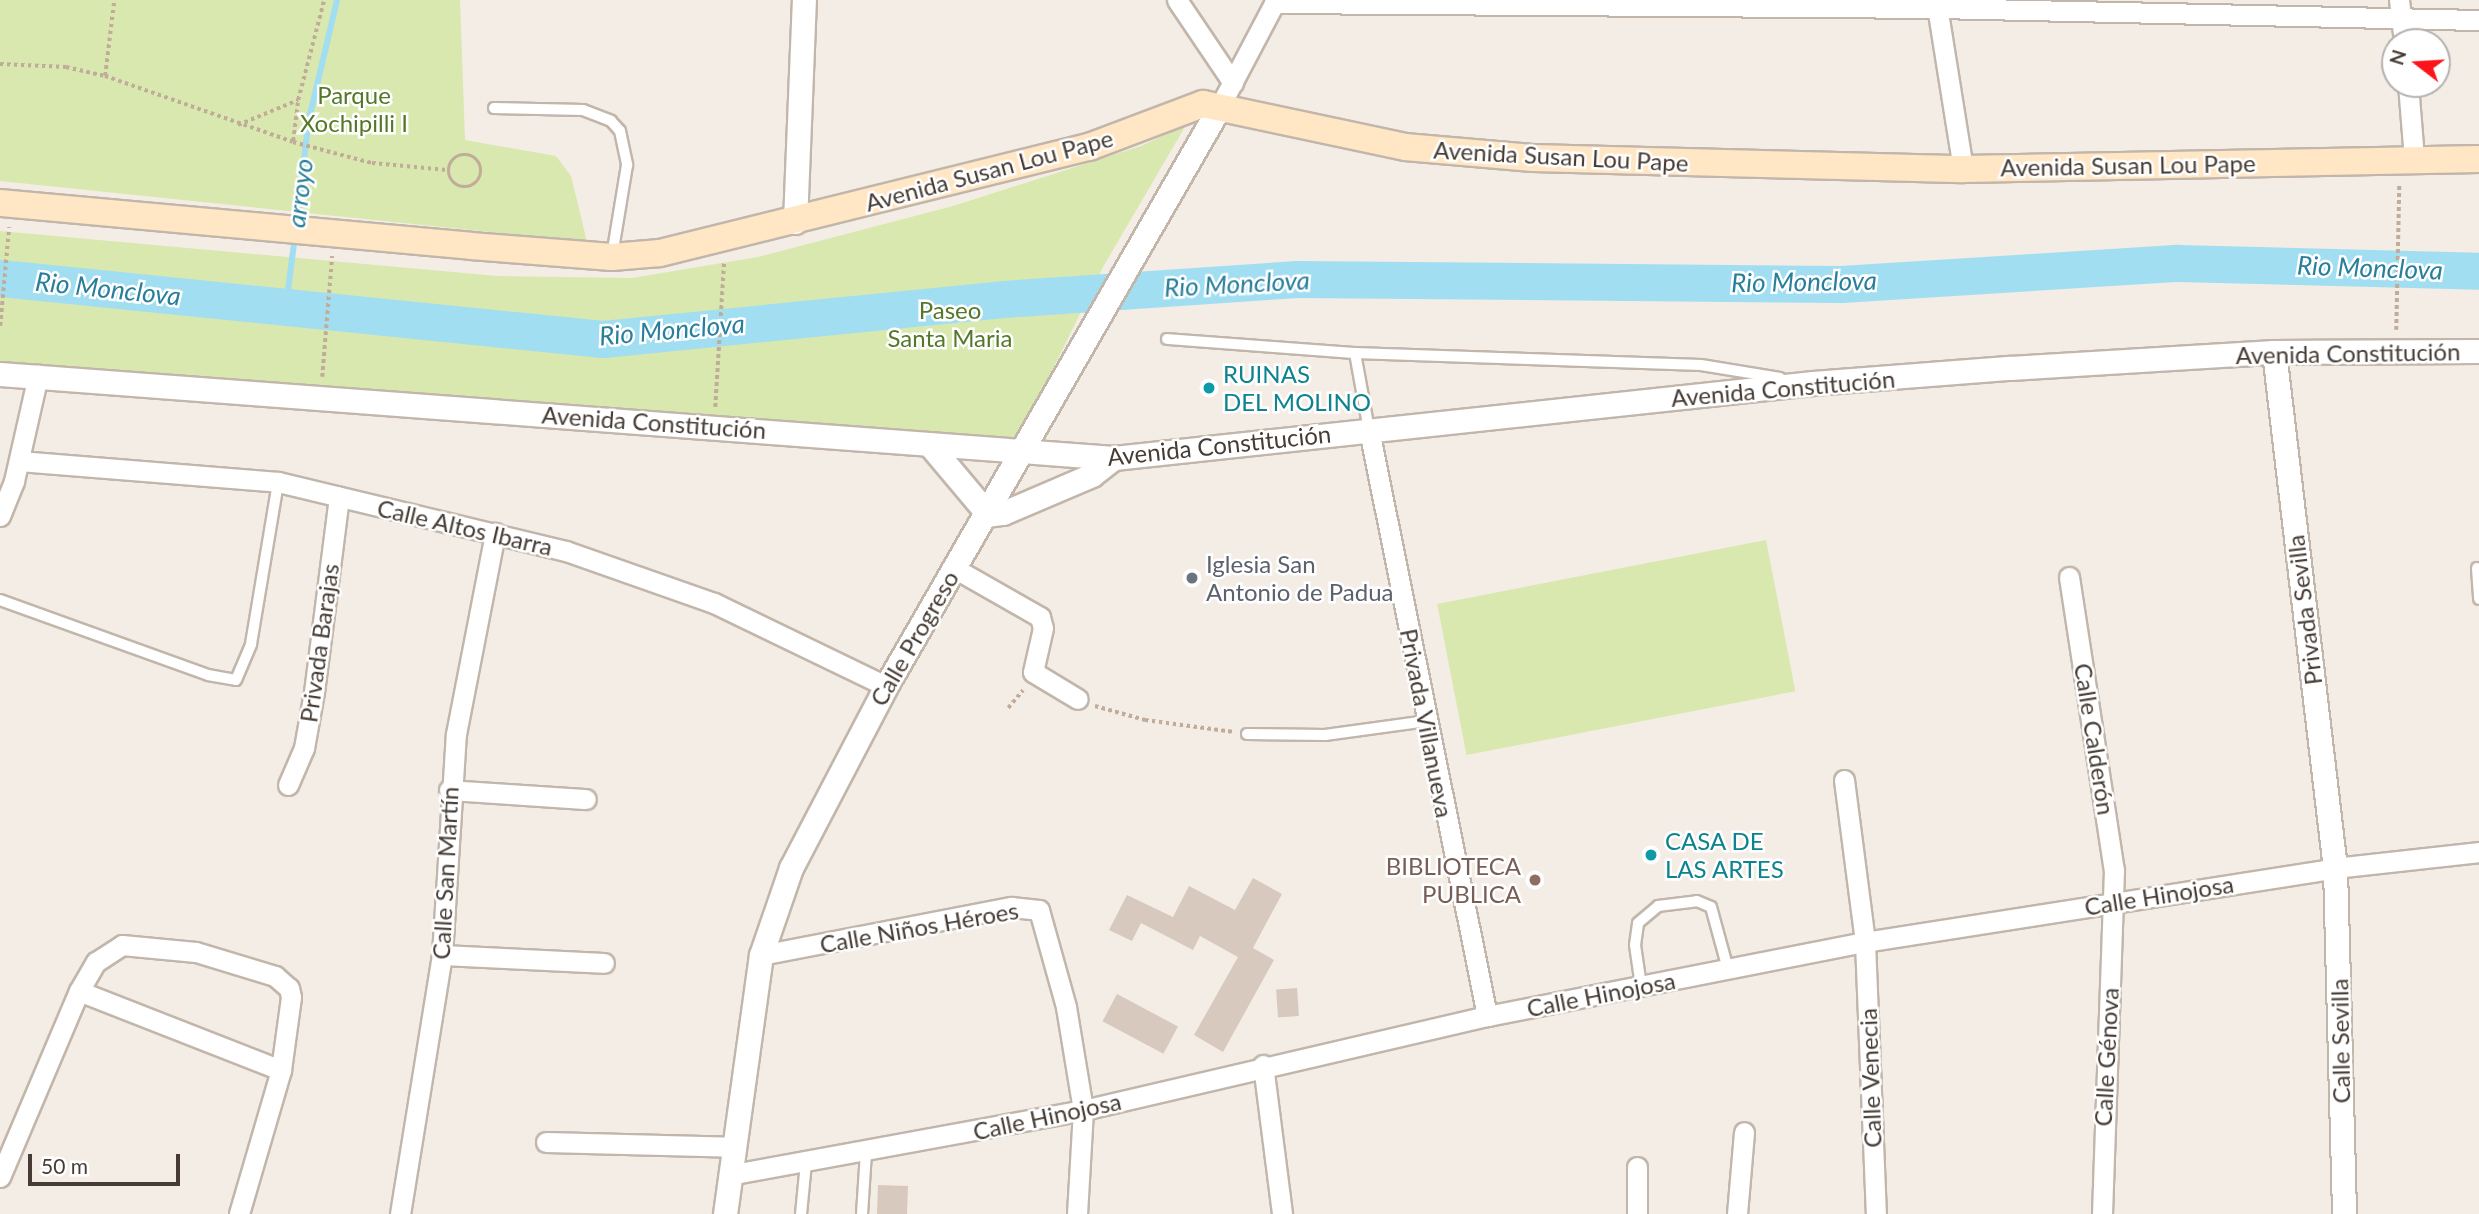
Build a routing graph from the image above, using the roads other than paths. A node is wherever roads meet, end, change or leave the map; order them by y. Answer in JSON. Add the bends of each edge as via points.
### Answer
{"nodes":[{"id":1,"x":804,"y":0,"type":"edge"},
{"id":2,"x":1177,"y":0,"type":"edge"},
{"id":3,"x":1275,"y":1,"type":"edge"},
{"id":4,"x":1936,"y":4,"type":"edge"},
{"id":5,"x":2401,"y":10,"type":"edge"},
{"id":6,"x":2479,"y":20,"type":"edge"},
{"id":7,"x":2403,"y":28,"type":"edge"},
{"id":8,"x":1233,"y":83,"type":"junction"},
{"id":9,"x":2408,"y":98,"type":"edge"},
{"id":10,"x":1220,"y":106,"type":"junction"},
{"id":11,"x":494,"y":108,"type":"dead end"},
{"id":12,"x":2479,"y":159,"type":"edge"},
{"id":13,"x":2407,"y":168,"type":"junction"},
{"id":14,"x":1963,"y":169,"type":"junction"},
{"id":15,"x":5,"y":204,"type":"edge"},
{"id":16,"x":794,"y":222,"type":"junction"},
{"id":17,"x":611,"y":257,"type":"junction"},
{"id":18,"x":1167,"y":339,"type":"dead end"},
{"id":19,"x":2479,"y":351,"type":"edge"},
{"id":20,"x":1355,"y":352,"type":"junction"},
{"id":21,"x":2274,"y":352,"type":"junction"},
{"id":22,"x":0,"y":374,"type":"edge"},
{"id":23,"x":38,"y":375,"type":"junction"},
{"id":24,"x":1813,"y":383,"type":"junction"},
{"id":25,"x":1369,"y":430,"type":"junction"},
{"id":26,"x":929,"y":444,"type":"junction"},
{"id":27,"x":1024,"y":451,"type":"junction"},
{"id":28,"x":1114,"y":458,"type":"junction"},
{"id":29,"x":19,"y":461,"type":"junction"},
{"id":30,"x":7,"y":481,"type":"edge"},
{"id":31,"x":278,"y":482,"type":"junction"},
{"id":32,"x":339,"y":497,"type":"junction"},
{"id":33,"x":986,"y":514,"type":"junction"},
{"id":34,"x":0,"y":516,"type":"edge"},
{"id":35,"x":495,"y":533,"type":"junction"},
{"id":36,"x":954,"y":568,"type":"junction"},
{"id":37,"x":2477,"y":568,"type":"dead end"},
{"id":38,"x":2069,"y":577,"type":"dead end"},
{"id":39,"x":2479,"y":599,"type":"edge"},
{"id":40,"x":0,"y":600,"type":"edge"},
{"id":41,"x":886,"y":686,"type":"junction"},
{"id":42,"x":1078,"y":699,"type":"road end"},
{"id":43,"x":1427,"y":721,"type":"junction"},
{"id":44,"x":1247,"y":734,"type":"road end"},
{"id":45,"x":1844,"y":780,"type":"dead end"},
{"id":46,"x":288,"y":785,"type":"dead end"},
{"id":47,"x":449,"y":790,"type":"junction"},
{"id":48,"x":586,"y":799,"type":"dead end"},
{"id":49,"x":2479,"y":852,"type":"edge"},
{"id":50,"x":2335,"y":868,"type":"junction"},
{"id":51,"x":2116,"y":901,"type":"junction"},
{"id":52,"x":1865,"y":942,"type":"junction"},
{"id":53,"x":442,"y":955,"type":"junction"},
{"id":54,"x":761,"y":955,"type":"junction"},
{"id":55,"x":604,"y":963,"type":"dead end"},
{"id":56,"x":1728,"y":969,"type":"junction"},
{"id":57,"x":1641,"y":986,"type":"junction"},
{"id":58,"x":79,"y":991,"type":"junction"},
{"id":59,"x":1487,"y":1016,"type":"junction"},
{"id":60,"x":1263,"y":1065,"type":"junction"},
{"id":61,"x":281,"y":1070,"type":"junction"},
{"id":62,"x":1083,"y":1110,"type":"junction"},
{"id":63,"x":1744,"y":1132,"type":"dead end"},
{"id":64,"x":546,"y":1142,"type":"dead end"},
{"id":65,"x":732,"y":1147,"type":"junction"},
{"id":66,"x":866,"y":1152,"type":"junction"},
{"id":67,"x":806,"y":1163,"type":"junction"},
{"id":68,"x":1637,"y":1167,"type":"dead end"},
{"id":69,"x":729,"y":1175,"type":"junction"},
{"id":70,"x":0,"y":1177,"type":"edge"},
{"id":71,"x":239,"y":1214,"type":"edge"},
{"id":72,"x":400,"y":1214,"type":"edge"},
{"id":73,"x":725,"y":1214,"type":"edge"},
{"id":74,"x":801,"y":1214,"type":"edge"},
{"id":75,"x":862,"y":1214,"type":"edge"},
{"id":76,"x":1077,"y":1214,"type":"edge"},
{"id":77,"x":1282,"y":1214,"type":"edge"},
{"id":78,"x":1637,"y":1214,"type":"edge"},
{"id":79,"x":1737,"y":1214,"type":"edge"},
{"id":80,"x":1876,"y":1214,"type":"edge"},
{"id":81,"x":2102,"y":1214,"type":"edge"},
{"id":82,"x":2344,"y":1214,"type":"edge"}],
"edges":[{"from":1,"to":16,"type":"street"},
{"from":2,"to":8,"type":"street"},
{"from":3,"to":4,"type":"street"},
{"from":3,"to":8,"type":"street"},
{"from":4,"to":5,"type":"street"},
{"from":4,"to":14,"type":"street"},
{"from":5,"to":6,"type":"street"},
{"from":5,"to":7,"type":"street"},
{"from":8,"to":10,"type":"street"},
{"from":9,"to":13,"type":"street"},
{"from":10,"to":14,"type":"main road","name":"Avenida Susan Lou Pape","via":[[1405,147],[1533,158]]},
{"from":10,"to":16,"type":"main road","name":"Avenida Susan Lou Pape","via":[[1193,105],[1089,147]]},
{"from":10,"to":27,"type":"street","name":"Calle Progreso"},
{"from":11,"to":17,"type":"lane","via":[[583,110],[611,121],[620,131],[627,165]]},
{"from":12,"to":13,"type":"main road","name":"Avenida Susan Lou Pape"},
{"from":13,"to":14,"type":"main road","name":"Avenida Susan Lou Pape"},
{"from":15,"to":17,"type":"main road","name":"Avenida Susan Lou Pape"},
{"from":16,"to":17,"type":"main road","name":"Avenida Susan Lou Pape","via":[[660,253]]},
{"from":18,"to":20,"type":"lane"},
{"from":19,"to":21,"type":"street","name":"Avenida Constitución"},
{"from":20,"to":24,"type":"lane","via":[[1701,365]]},
{"from":20,"to":25,"type":"lane"},
{"from":21,"to":24,"type":"street","name":"Avenida Constitución"},
{"from":21,"to":50,"type":"street","name":"Privada Sevilla"},
{"from":22,"to":23,"type":"street","name":"Avenida Constitución"},
{"from":23,"to":26,"type":"street","name":"Avenida Constitución"},
{"from":23,"to":29,"type":"street"},
{"from":24,"to":25,"type":"street","name":"Avenida Constitución"},
{"from":25,"to":28,"type":"street","name":"Avenida Constitución"},
{"from":25,"to":43,"type":"street","name":"Privada Villanueva"},
{"from":26,"to":27,"type":"street","name":"Avenida Constitución"},
{"from":26,"to":33,"type":"street"},
{"from":27,"to":28,"type":"street","name":"Avenida Constitución"},
{"from":27,"to":33,"type":"street","name":"Calle Progreso"},
{"from":28,"to":33,"type":"street","via":[[1092,475],[1003,513]]},
{"from":29,"to":30,"type":"street"},
{"from":29,"to":31,"type":"street","name":"Calle Altos Ibarra"},
{"from":30,"to":34,"type":"street"},
{"from":31,"to":32,"type":"street","name":"Calle Altos Ibarra"},
{"from":31,"to":40,"type":"lane","via":[[251,643],[236,680],[208,675]]},
{"from":32,"to":35,"type":"street","name":"Calle Altos Ibarra"},
{"from":32,"to":46,"type":"street","name":"Privada Barajas","via":[[312,704],[304,748]]},
{"from":33,"to":36,"type":"street","name":"Calle Progreso"},
{"from":35,"to":41,"type":"street","name":"Calle Altos Ibarra","via":[[632,570]]},
{"from":35,"to":47,"type":"street","name":"Calle San Martín"},
{"from":36,"to":41,"type":"street","name":"Calle Progreso"},
{"from":36,"to":42,"type":"street","via":[[1040,617],[1044,628],[1033,663],[1035,675]]},
{"from":37,"to":39,"type":"lane"},
{"from":38,"to":51,"type":"street","name":"Calle Calderón","via":[[2102,774]]},
{"from":41,"to":54,"type":"street","name":"Calle Progreso","via":[[791,868]]},
{"from":43,"to":44,"type":"lane","via":[[1325,735]]},
{"from":43,"to":59,"type":"street","name":"Privada Villanueva"},
{"from":45,"to":52,"type":"street","name":"Calle Venecia"},
{"from":47,"to":48,"type":"street"},
{"from":47,"to":53,"type":"street","name":"Calle San Martín"},
{"from":49,"to":50,"type":"street","name":"Calle Hinojosa"},
{"from":50,"to":51,"type":"street","name":"Calle Hinojosa"},
{"from":50,"to":82,"type":"street","name":"Calle Sevilla"},
{"from":51,"to":52,"type":"street","name":"Calle Hinojosa"},
{"from":51,"to":81,"type":"street","name":"Calle Génova","via":[[2107,1013]]},
{"from":52,"to":56,"type":"street","name":"Calle Hinojosa"},
{"from":52,"to":80,"type":"street","name":"Calle Venecia"},
{"from":53,"to":55,"type":"street"},
{"from":53,"to":72,"type":"street","name":"Calle San Martín"},
{"from":54,"to":62,"type":"street","name":"Calle Niños Héroes","via":[[1011,907],[1040,910],[1062,987]]},
{"from":54,"to":65,"type":"street","name":"Calle Progreso"},
{"from":56,"to":57,"type":"street","name":"Calle Hinojosa"},
{"from":56,"to":57,"type":"lane","via":[[1711,907],[1697,901],[1658,906],[1637,923]]},
{"from":57,"to":59,"type":"street","name":"Calle Hinojosa"},
{"from":58,"to":61,"type":"street"},
{"from":58,"to":61,"type":"street","via":[[96,962],[122,944],[196,952],[251,965],[289,988],[292,1008]]},
{"from":58,"to":70,"type":"street"},
{"from":59,"to":60,"type":"street","name":"Calle Hinojosa"},
{"from":60,"to":62,"type":"street","name":"Calle Hinojosa"},
{"from":60,"to":77,"type":"street"},
{"from":61,"to":71,"type":"street"},
{"from":62,"to":66,"type":"street","name":"Calle Hinojosa"},
{"from":62,"to":76,"type":"street"},
{"from":63,"to":79,"type":"street"},
{"from":64,"to":65,"type":"street"},
{"from":65,"to":69,"type":"street","name":"Calle Progreso"},
{"from":66,"to":67,"type":"street","name":"Calle Hinojosa"},
{"from":66,"to":75,"type":"lane"},
{"from":67,"to":69,"type":"street","name":"Calle Hinojosa"},
{"from":67,"to":74,"type":"lane"},
{"from":68,"to":78,"type":"street"},
{"from":69,"to":73,"type":"street","name":"Calle Progreso"}]}
